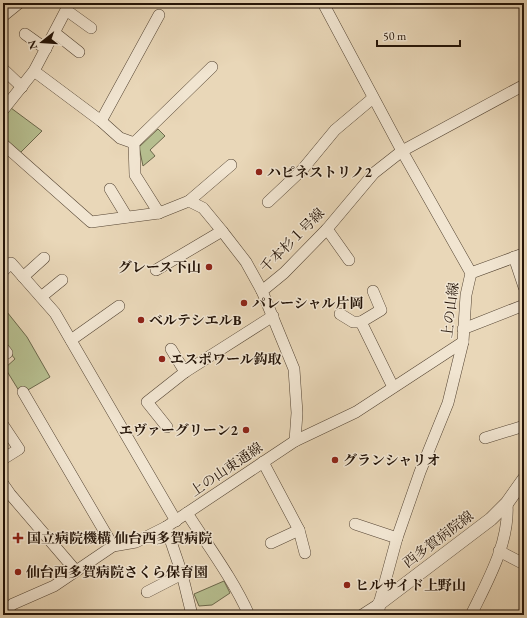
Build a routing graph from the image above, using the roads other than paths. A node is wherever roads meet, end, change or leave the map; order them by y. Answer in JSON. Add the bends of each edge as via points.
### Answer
{"nodes":[{"id":1,"x":19,"y":3,"type":"edge"},
{"id":2,"x":323,"y":3,"type":"edge"},
{"id":3,"x":4,"y":12,"type":"edge"},
{"id":4,"x":159,"y":15,"type":"dead end"},
{"id":5,"x":91,"y":28,"type":"dead end"},
{"id":6,"x":55,"y":33,"type":"junction"},
{"id":7,"x":25,"y":34,"type":"dead end"},
{"id":8,"x":46,"y":49,"type":"junction"},
{"id":9,"x":79,"y":52,"type":"dead end"},
{"id":10,"x":212,"y":67,"type":"dead end"},
{"id":11,"x":3,"y":69,"type":"edge"},
{"id":12,"x":34,"y":71,"type":"junction"},
{"id":13,"x":524,"y":85,"type":"edge"},
{"id":14,"x":22,"y":86,"type":"junction"},
{"id":15,"x":373,"y":98,"type":"junction"},
{"id":16,"x":3,"y":110,"type":"edge"},
{"id":17,"x":101,"y":121,"type":"junction"},
{"id":18,"x":134,"y":143,"type":"junction"},
{"id":19,"x":3,"y":144,"type":"edge"},
{"id":20,"x":402,"y":151,"type":"junction"},
{"id":21,"x":231,"y":165,"type":"dead end"},
{"id":22,"x":110,"y":189,"type":"dead end"},
{"id":23,"x":190,"y":201,"type":"junction"},
{"id":24,"x":268,"y":202,"type":"dead end"},
{"id":25,"x":159,"y":213,"type":"junction"},
{"id":26,"x":127,"y":217,"type":"junction"},
{"id":27,"x":327,"y":229,"type":"junction"},
{"id":28,"x":222,"y":231,"type":"junction"},
{"id":29,"x":519,"y":255,"type":"edge"},
{"id":30,"x":44,"y":258,"type":"dead end"},
{"id":31,"x":349,"y":260,"type":"dead end"},
{"id":32,"x":3,"y":270,"type":"edge"},
{"id":33,"x":156,"y":270,"type":"dead end"},
{"id":34,"x":471,"y":273,"type":"junction"},
{"id":35,"x":24,"y":277,"type":"junction"},
{"id":36,"x":62,"y":280,"type":"dead end"},
{"id":37,"x":524,"y":287,"type":"edge"},
{"id":38,"x":262,"y":290,"type":"junction"},
{"id":39,"x":373,"y":291,"type":"dead end"},
{"id":40,"x":41,"y":297,"type":"junction"},
{"id":41,"x":524,"y":305,"type":"edge"},
{"id":42,"x":119,"y":306,"type":"dead end"},
{"id":43,"x":340,"y":314,"type":"dead end"},
{"id":44,"x":273,"y":316,"type":"junction"},
{"id":45,"x":361,"y":322,"type":"junction"},
{"id":46,"x":463,"y":329,"type":"junction"},
{"id":47,"x":71,"y":340,"type":"junction"},
{"id":48,"x":463,"y":342,"type":"junction"},
{"id":49,"x":3,"y":348,"type":"edge"},
{"id":50,"x":171,"y":348,"type":"dead end"},
{"id":51,"x":3,"y":355,"type":"edge"},
{"id":52,"x":185,"y":372,"type":"junction"},
{"id":53,"x":393,"y":387,"type":"junction"},
{"id":54,"x":23,"y":392,"type":"dead end"},
{"id":55,"x":3,"y":425,"type":"edge"},
{"id":56,"x":524,"y":426,"type":"edge"},
{"id":57,"x":167,"y":427,"type":"dead end"},
{"id":58,"x":485,"y":438,"type":"dead end"},
{"id":59,"x":295,"y":441,"type":"junction"},
{"id":60,"x":3,"y":459,"type":"edge"},
{"id":61,"x":263,"y":462,"type":"junction"},
{"id":62,"x":3,"y":484,"type":"edge"},
{"id":63,"x":522,"y":485,"type":"edge"},
{"id":64,"x":507,"y":503,"type":"junction"},
{"id":65,"x":187,"y":513,"type":"junction"},
{"id":66,"x":176,"y":521,"type":"junction"},
{"id":67,"x":355,"y":524,"type":"dead end"},
{"id":68,"x":166,"y":527,"type":"junction"},
{"id":69,"x":298,"y":530,"type":"junction"},
{"id":70,"x":397,"y":538,"type":"junction"},
{"id":71,"x":271,"y":542,"type":"dead end"},
{"id":72,"x":113,"y":546,"type":"junction"},
{"id":73,"x":499,"y":551,"type":"junction"},
{"id":74,"x":305,"y":553,"type":"dead end"},
{"id":75,"x":524,"y":564,"type":"edge"},
{"id":76,"x":76,"y":571,"type":"junction"},
{"id":77,"x":182,"y":574,"type":"junction"},
{"id":78,"x":147,"y":592,"type":"dead end"},
{"id":79,"x":380,"y":611,"type":"edge"},
{"id":80,"x":3,"y":612,"type":"edge"},
{"id":81,"x":192,"y":615,"type":"edge"},
{"id":82,"x":249,"y":615,"type":"edge"},
{"id":83,"x":362,"y":615,"type":"edge"},
{"id":84,"x":471,"y":615,"type":"edge"}],
"edges":[{"from":1,"to":3,"type":"street"},
{"from":2,"to":15,"type":"street","name":"上の山線"},
{"from":4,"to":17,"type":"street"},
{"from":5,"to":6,"type":"street","via":[[66,10]]},
{"from":6,"to":8,"type":"street"},
{"from":6,"to":9,"type":"street"},
{"from":7,"to":8,"type":"street"},
{"from":8,"to":12,"type":"street"},
{"from":10,"to":18,"type":"street"},
{"from":11,"to":14,"type":"street"},
{"from":12,"to":14,"type":"street"},
{"from":12,"to":17,"type":"street"},
{"from":13,"to":20,"type":"street"},
{"from":14,"to":16,"type":"street"},
{"from":15,"to":20,"type":"street","name":"上の山線"},
{"from":15,"to":24,"type":"street","via":[[335,130],[302,170]]},
{"from":17,"to":18,"type":"street","via":[[120,138]]},
{"from":18,"to":25,"type":"street","via":[[135,175]]},
{"from":19,"to":26,"type":"street","via":[[91,222]]},
{"from":20,"to":27,"type":"street","name":"千本杉１号線","via":[[374,173]]},
{"from":20,"to":34,"type":"street","name":"上の山線"},
{"from":21,"to":23,"type":"street"},
{"from":22,"to":26,"type":"street"},
{"from":23,"to":25,"type":"street"},
{"from":23,"to":28,"type":"street","via":[[203,208]]},
{"from":25,"to":26,"type":"street"},
{"from":27,"to":31,"type":"street"},
{"from":27,"to":38,"type":"street","name":"千本杉１号線","via":[[284,273]]},
{"from":28,"to":33,"type":"street"},
{"from":28,"to":38,"type":"street","via":[[246,262]]},
{"from":29,"to":34,"type":"street"},
{"from":29,"to":37,"type":"street"},
{"from":30,"to":35,"type":"street"},
{"from":32,"to":35,"type":"street","via":[[11,263]]},
{"from":34,"to":46,"type":"street","name":"上の山線"},
{"from":35,"to":40,"type":"street"},
{"from":36,"to":40,"type":"street"},
{"from":38,"to":44,"type":"street","name":"千本杉１号線"},
{"from":39,"to":45,"type":"street","via":[[381,310]]},
{"from":40,"to":47,"type":"street","via":[[55,313]]},
{"from":41,"to":46,"type":"street"},
{"from":42,"to":47,"type":"street"},
{"from":43,"to":45,"type":"street","via":[[353,322]]},
{"from":44,"to":52,"type":"street"},
{"from":44,"to":59,"type":"street","name":"千本杉１号線","via":[[294,369],[297,413]]},
{"from":45,"to":53,"type":"street"},
{"from":46,"to":48,"type":"street","name":"上の山線"},
{"from":47,"to":66,"type":"street"},
{"from":48,"to":53,"type":"street","name":"上の山東通線"},
{"from":48,"to":70,"type":"street","name":"上の山線","via":[[448,403]]},
{"from":49,"to":51,"type":"street","via":[[6,352]]},
{"from":50,"to":52,"type":"street"},
{"from":52,"to":57,"type":"street","via":[[147,402]]},
{"from":53,"to":59,"type":"street","name":"上の山東通線","via":[[356,412]]},
{"from":54,"to":72,"type":"street"},
{"from":55,"to":60,"type":"street","via":[[19,449]]},
{"from":56,"to":58,"type":"street"},
{"from":59,"to":61,"type":"street","name":"上の山東通線"},
{"from":61,"to":65,"type":"street","name":"上の山東通線"},
{"from":61,"to":69,"type":"street"},
{"from":62,"to":76,"type":"street"},
{"from":63,"to":64,"type":"street","name":"西多賀病院線"},
{"from":64,"to":73,"type":"street","via":[[508,520]]},
{"from":64,"to":79,"type":"street","name":"西多賀病院線"},
{"from":65,"to":66,"type":"street","name":"上の山東通線"},
{"from":65,"to":82,"type":"street"},
{"from":66,"to":68,"type":"street","name":"上の山東通線"},
{"from":67,"to":70,"type":"street"},
{"from":68,"to":72,"type":"street","name":"上の山東通線","via":[[136,542]]},
{"from":68,"to":77,"type":"street"},
{"from":69,"to":71,"type":"street"},
{"from":69,"to":74,"type":"street"},
{"from":70,"to":79,"type":"street","name":"上の山線"},
{"from":72,"to":76,"type":"street","name":"上の山東通線"},
{"from":73,"to":75,"type":"street"},
{"from":73,"to":84,"type":"street"},
{"from":76,"to":80,"type":"street","name":"上の山東通線","via":[[54,586],[14,604]]},
{"from":77,"to":78,"type":"street"},
{"from":77,"to":81,"type":"street"},
{"from":79,"to":83,"type":"street","name":"西多賀病院線"}]}
